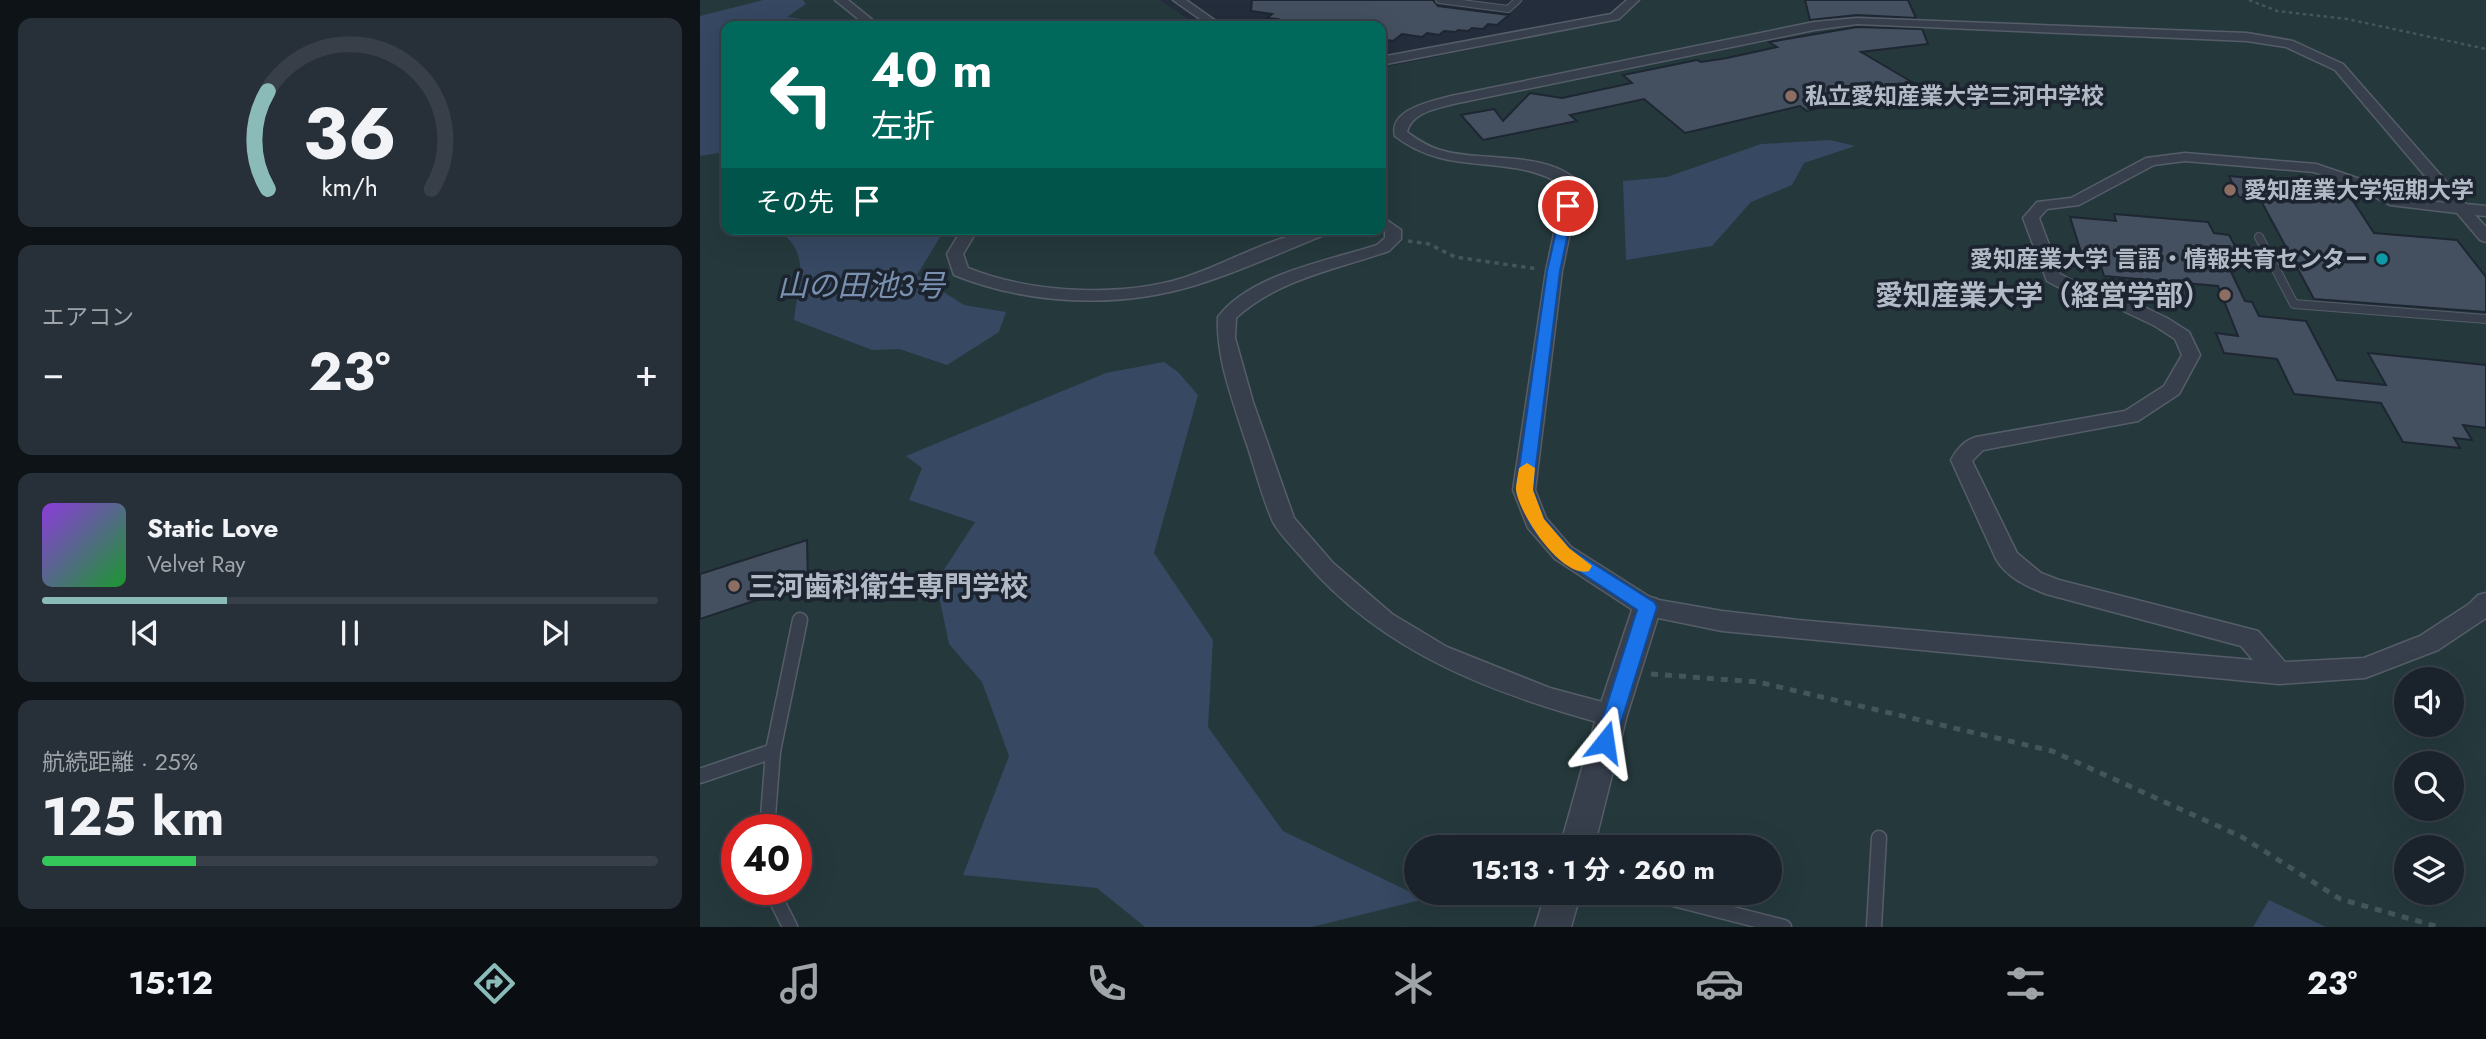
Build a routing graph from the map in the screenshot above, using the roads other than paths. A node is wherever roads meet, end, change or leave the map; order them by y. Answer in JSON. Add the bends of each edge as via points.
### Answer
{"nodes":[{"id":1,"x":841,"y":0,"type":"edge"},
{"id":2,"x":1179,"y":0,"type":"edge"},
{"id":3,"x":1439,"y":0,"type":"edge"},
{"id":4,"x":1518,"y":0,"type":"edge"},
{"id":5,"x":1633,"y":0,"type":"edge"},
{"id":6,"x":868,"y":21,"type":"edge"},
{"id":7,"x":1210,"y":21,"type":"edge"},
{"id":8,"x":1386,"y":60,"type":"edge"},
{"id":9,"x":2461,"y":209,"type":"junction"},
{"id":10,"x":2486,"y":211,"type":"edge"},
{"id":11,"x":966,"y":235,"type":"edge"},
{"id":12,"x":1309,"y":235,"type":"edge"},
{"id":13,"x":1386,"y":235,"type":"edge"},
{"id":14,"x":2259,"y":237,"type":"dead end"},
{"id":15,"x":2486,"y":237,"type":"edge"},
{"id":16,"x":2486,"y":319,"type":"edge"},
{"id":17,"x":2486,"y":602,"type":"edge"},
{"id":18,"x":1647,"y":607,"type":"junction"},
{"id":19,"x":800,"y":620,"type":"dead end"},
{"id":20,"x":2279,"y":673,"type":"junction"},
{"id":21,"x":1612,"y":715,"type":"junction"},
{"id":22,"x":773,"y":751,"type":"junction"},
{"id":23,"x":700,"y":776,"type":"edge"},
{"id":24,"x":768,"y":814,"type":"edge"},
{"id":25,"x":1580,"y":835,"type":"edge"},
{"id":26,"x":1879,"y":838,"type":"dead end"},
{"id":27,"x":779,"y":905,"type":"edge"},
{"id":28,"x":1560,"y":905,"type":"edge"},
{"id":29,"x":1684,"y":905,"type":"edge"},
{"id":30,"x":1731,"y":921,"type":"edge"},
{"id":31,"x":790,"y":927,"type":"edge"},
{"id":32,"x":1553,"y":927,"type":"edge"},
{"id":33,"x":1784,"y":927,"type":"edge"},
{"id":34,"x":1874,"y":927,"type":"edge"}],
"edges":[{"from":1,"to":6,"type":"street"},
{"from":2,"to":7,"type":"street"},
{"from":3,"to":4,"type":"lane","via":[[1508,9]]},
{"from":5,"to":8,"type":"street","via":[[1615,17]]},
{"from":9,"to":10,"type":"street"},
{"from":9,"to":15,"type":"street"},
{"from":9,"to":18,"type":"street","via":[[2339,67],[2289,44],[2215,35],[1857,21],[1421,109],[1401,126],[1400,133],[1408,141],[1463,159],[1548,170],[1572,184],[1554,271],[1524,490],[1536,522],[1563,553]]},
{"from":9,"to":20,"type":"street","via":[[2395,202],[2316,168],[2185,157],[2144,164],[2094,194],[2074,202],[2042,205],[2031,218],[2053,277],[2161,321],[2183,336],[2191,355],[2172,390],[2131,416],[1976,444],[1961,460],[2008,559],[2033,579],[2054,588],[2249,638]]},
{"from":11,"to":12,"type":"street","via":[[955,254],[960,271],[999,285],[1104,293],[1187,282]]},
{"from":13,"to":21,"type":"street","via":[[1383,248],[1271,285],[1247,298],[1227,317],[1226,338],[1243,402],[1284,521],[1325,569],[1383,621],[1427,648],[1547,698]]},
{"from":14,"to":16,"type":"lane","via":[[2294,304]]},
{"from":17,"to":20,"type":"street","via":[[2429,643],[2365,668]]},
{"from":18,"to":20,"type":"street","via":[[1798,630]]},
{"from":18,"to":21,"type":"street"},
{"from":19,"to":22,"type":"lane"},
{"from":21,"to":25,"type":"street"},
{"from":22,"to":23,"type":"lane"},
{"from":22,"to":24,"type":"lane"},
{"from":26,"to":34,"type":"lane"},
{"from":27,"to":31,"type":"lane"},
{"from":28,"to":32,"type":"street"},
{"from":29,"to":30,"type":"lane"},
{"from":30,"to":33,"type":"lane"}]}
